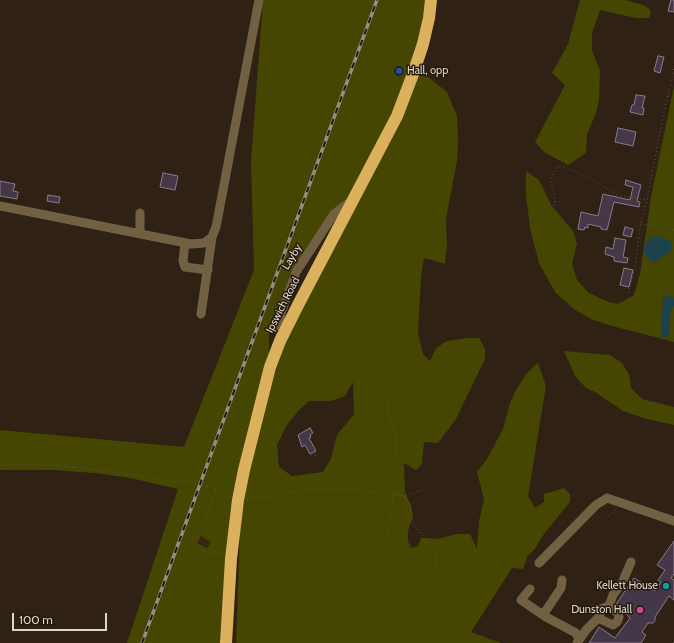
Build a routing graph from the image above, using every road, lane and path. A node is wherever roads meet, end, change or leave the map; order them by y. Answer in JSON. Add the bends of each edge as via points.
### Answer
{"nodes":[{"id":1,"x":259,"y":0,"type":"edge"},
{"id":2,"x":431,"y":0,"type":"edge"},
{"id":3,"x":674,"y":68,"type":"edge"},
{"id":4,"x":667,"y":96,"type":"junction"},
{"id":5,"x":674,"y":97,"type":"edge"},
{"id":6,"x":354,"y":199,"type":"junction"},
{"id":7,"x":647,"y":200,"type":"junction"},
{"id":8,"x":0,"y":206,"type":"edge"},
{"id":9,"x":554,"y":206,"type":"dead end"},
{"id":10,"x":140,"y":213,"type":"dead end"},
{"id":11,"x":640,"y":224,"type":"junction"},
{"id":12,"x":674,"y":230,"type":"edge"},
{"id":13,"x":140,"y":233,"type":"junction"},
{"id":14,"x":212,"y":237,"type":"junction"},
{"id":15,"x":185,"y":243,"type":"junction"},
{"id":16,"x":208,"y":270,"type":"junction"},
{"id":17,"x":628,"y":293,"type":"dead end"},
{"id":18,"x":201,"y":314,"type":"dead end"},
{"id":19,"x":280,"y":341,"type":"junction"},
{"id":20,"x":388,"y":399,"type":"dead end"},
{"id":21,"x":311,"y":456,"type":"dead end"},
{"id":22,"x":317,"y":456,"type":"dead end"},
{"id":23,"x":0,"y":464,"type":"edge"},
{"id":24,"x":216,"y":489,"type":"junction"},
{"id":25,"x":422,"y":490,"type":"dead end"},
{"id":26,"x":254,"y":492,"type":"dead end"},
{"id":27,"x":394,"y":494,"type":"junction"},
{"id":28,"x":404,"y":496,"type":"junction"},
{"id":29,"x":242,"y":498,"type":"junction"},
{"id":30,"x":258,"y":498,"type":"junction"},
{"id":31,"x":674,"y":520,"type":"edge"},
{"id":32,"x":389,"y":538,"type":"dead end"},
{"id":33,"x":224,"y":554,"type":"dead end"},
{"id":34,"x":631,"y":562,"type":"dead end"},
{"id":35,"x":539,"y":563,"type":"dead end"},
{"id":36,"x":437,"y":572,"type":"dead end"},
{"id":37,"x":562,"y":580,"type":"dead end"},
{"id":38,"x":530,"y":589,"type":"dead end"},
{"id":39,"x":609,"y":606,"type":"junction"},
{"id":40,"x":542,"y":615,"type":"junction"},
{"id":41,"x":599,"y":617,"type":"junction"},
{"id":42,"x":578,"y":641,"type":"edge"},
{"id":43,"x":226,"y":643,"type":"edge"}],
"edges":[{"from":1,"to":14,"type":"lane"},
{"from":2,"to":6,"type":"highway","name":"Ipswich Road","via":[[423,44],[397,116]]},
{"from":3,"to":4,"type":"path"},
{"from":4,"to":5,"type":"path"},
{"from":4,"to":7,"type":"path"},
{"from":6,"to":19,"type":"highway","name":"Ipswich Road"},
{"from":6,"to":19,"type":"lane","name":"Layby","via":[[334,214],[296,272],[280,313]]},
{"from":7,"to":9,"type":"path","via":[[617,195],[590,178],[558,166],[550,184],[555,197]]},
{"from":7,"to":11,"type":"path"},
{"from":8,"to":13,"type":"lane"},
{"from":10,"to":13,"type":"lane"},
{"from":11,"to":12,"type":"path"},
{"from":11,"to":17,"type":"path","via":[[634,273]]},
{"from":13,"to":15,"type":"lane"},
{"from":14,"to":15,"type":"lane","via":[[197,244]]},
{"from":14,"to":16,"type":"lane"},
{"from":15,"to":16,"type":"lane","via":[[185,267]]},
{"from":16,"to":18,"type":"lane"},
{"from":19,"to":29,"type":"highway","name":"Ipswich Road","via":[[270,367],[244,470]]},
{"from":20,"to":27,"type":"path","via":[[389,417],[397,441]]},
{"from":21,"to":22,"type":"path"},
{"from":23,"to":24,"type":"path","bridge":true,"via":[[53,465],[179,482],[187,480]]},
{"from":24,"to":29,"type":"path","via":[[230,496]]},
{"from":24,"to":33,"type":"path","via":[[194,543],[199,549],[209,553]]},
{"from":25,"to":28,"type":"path"},
{"from":26,"to":30,"type":"path"},
{"from":27,"to":28,"type":"path"},
{"from":27,"to":30,"type":"path","via":[[331,489],[302,490]]},
{"from":27,"to":32,"type":"path"},
{"from":28,"to":36,"type":"path","via":[[410,507],[413,523],[435,555]]},
{"from":29,"to":30,"type":"path"},
{"from":29,"to":43,"type":"highway","name":"Ipswich Road","via":[[231,559]]},
{"from":31,"to":35,"type":"lane","via":[[607,498],[596,505]]},
{"from":34,"to":39,"type":"lane"},
{"from":37,"to":40,"type":"lane","via":[[561,588]]},
{"from":38,"to":40,"type":"lane","via":[[521,600]]},
{"from":39,"to":41,"type":"lane","via":[[600,609]]},
{"from":39,"to":41,"type":"lane","via":[[618,612],[617,622],[613,625],[608,624]]},
{"from":40,"to":42,"type":"lane","via":[[576,633]]},
{"from":41,"to":42,"type":"lane"}]}
